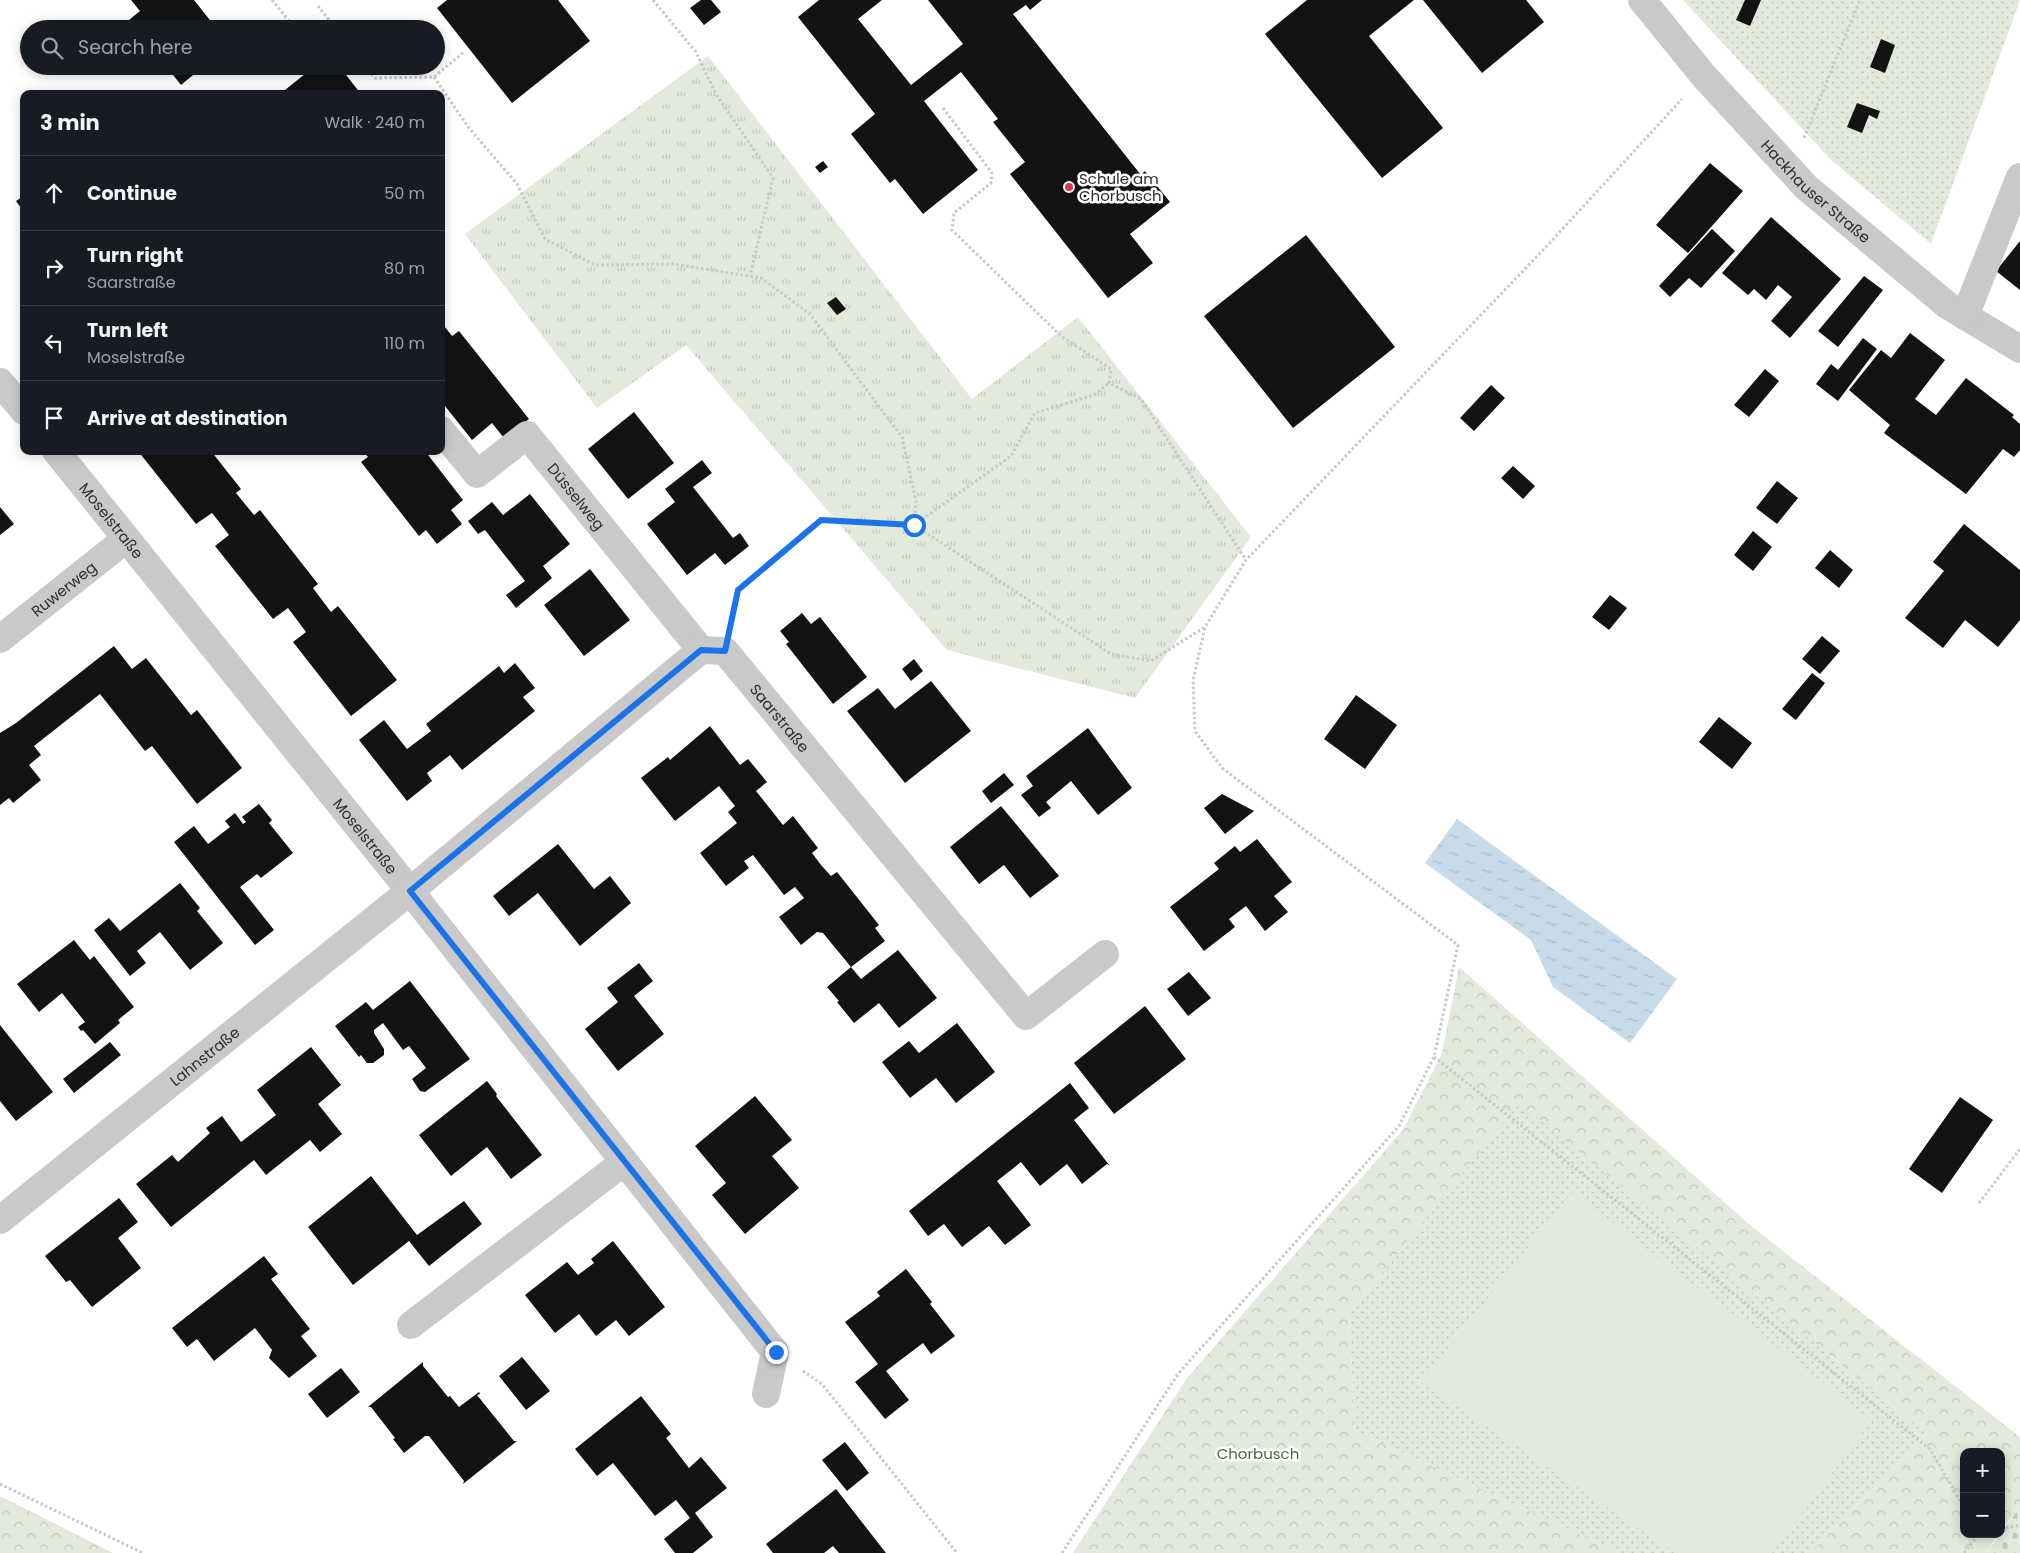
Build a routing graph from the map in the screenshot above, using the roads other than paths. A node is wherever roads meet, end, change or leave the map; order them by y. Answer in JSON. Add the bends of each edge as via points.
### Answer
{"nodes":[{"id":1,"x":1642,"y":0,"type":"edge"},
{"id":2,"x":2020,"y":177,"type":"edge"},
{"id":3,"x":1965,"y":316,"type":"junction"},
{"id":4,"x":2020,"y":349,"type":"edge"},
{"id":5,"x":0,"y":382,"type":"edge"},
{"id":6,"x":20,"y":406,"type":"edge"},
{"id":7,"x":445,"y":435,"type":"edge"},
{"id":8,"x":59,"y":455,"type":"edge"},
{"id":9,"x":126,"y":539,"type":"junction"},
{"id":10,"x":0,"y":639,"type":"edge"},
{"id":11,"x":713,"y":651,"type":"junction"},
{"id":12,"x":410,"y":891,"type":"junction"},
{"id":13,"x":1105,"y":954,"type":"dead end"},
{"id":14,"x":624,"y":1162,"type":"junction"},
{"id":15,"x":0,"y":1220,"type":"edge"},
{"id":16,"x":412,"y":1326,"type":"dead end"},
{"id":17,"x":766,"y":1394,"type":"dead end"}],
"edges":[{"from":1,"to":3,"type":"street","name":"Hackhauser Straße","via":[[1703,75],[1791,172],[1947,305]]},
{"from":2,"to":3,"type":"street"},
{"from":3,"to":4,"type":"street","name":"Hackhauser Straße"},
{"from":5,"to":6,"type":"street"},
{"from":7,"to":11,"type":"street","name":"Düsselweg","via":[[478,474],[527,435]]},
{"from":8,"to":9,"type":"street","name":"Moselstraße"},
{"from":9,"to":10,"type":"street","name":"Ruwerweg"},
{"from":9,"to":12,"type":"street","name":"Moselstraße"},
{"from":11,"to":12,"type":"street"},
{"from":11,"to":13,"type":"street","name":"Saarstraße","via":[[1026,1016]]},
{"from":12,"to":14,"type":"street","name":"Moselstraße"},
{"from":12,"to":15,"type":"street","name":"Lahnstraße"},
{"from":14,"to":16,"type":"street"},
{"from":14,"to":17,"type":"street","name":"Moselstraße","via":[[776,1352]]}]}
